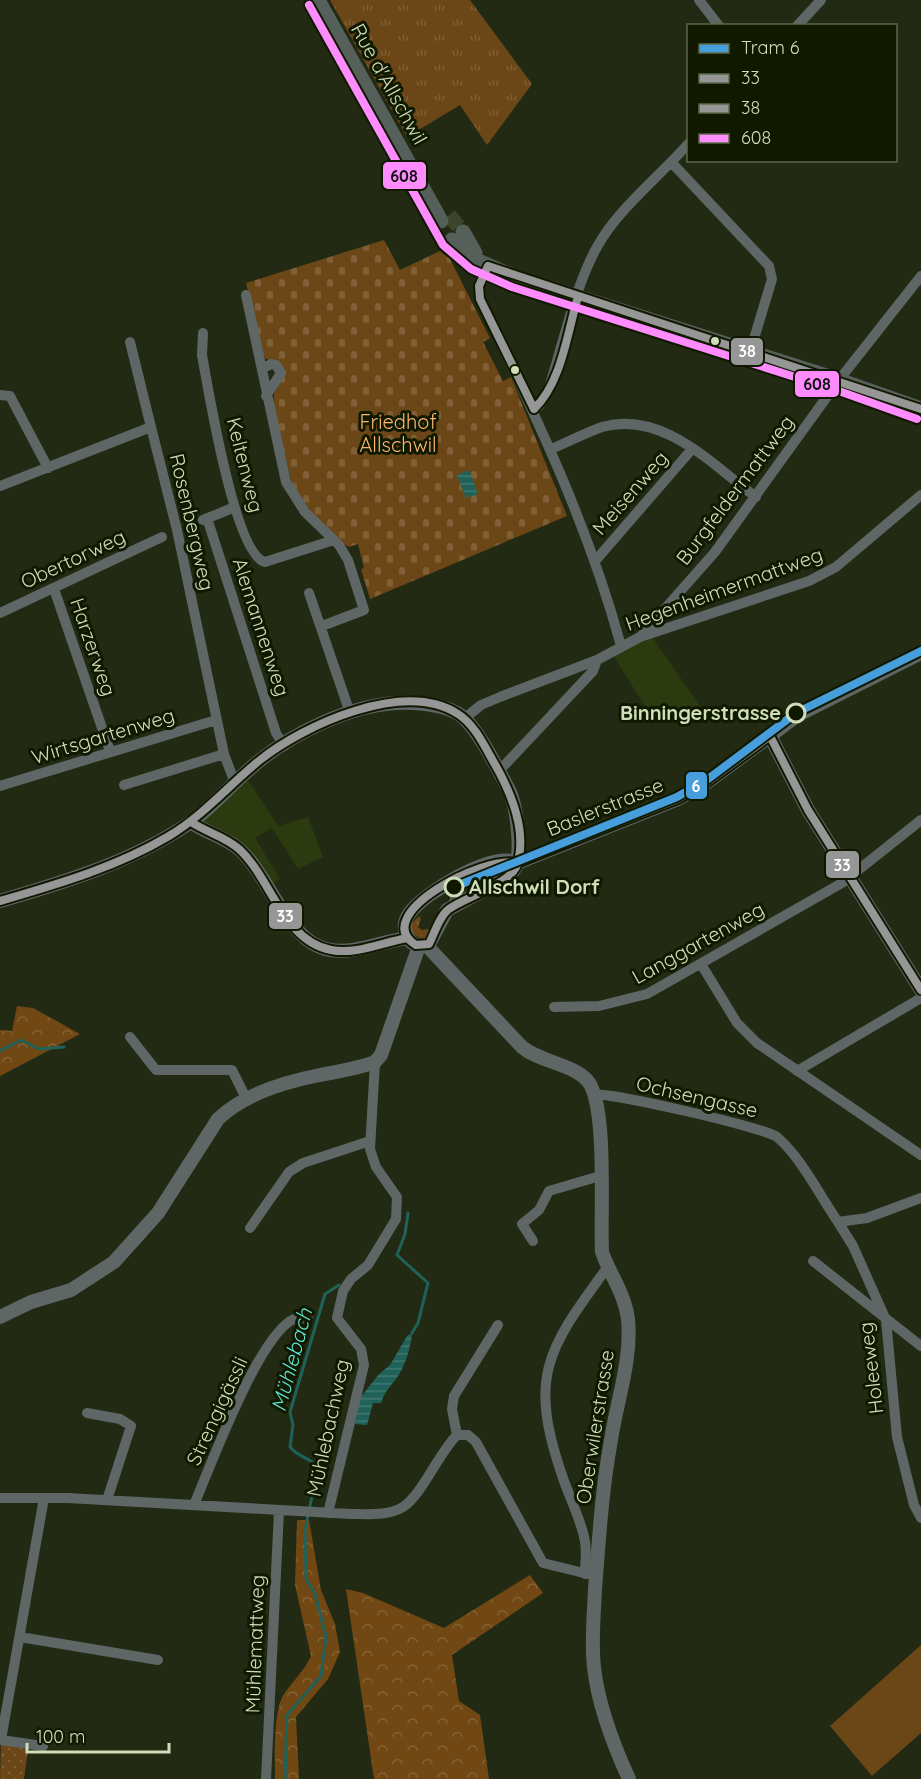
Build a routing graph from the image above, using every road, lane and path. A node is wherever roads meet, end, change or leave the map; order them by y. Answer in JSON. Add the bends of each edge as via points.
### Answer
{"nodes":[{"id":1,"x":318,"y":0,"type":"edge"},
{"id":2,"x":699,"y":0,"type":"edge"},
{"id":3,"x":821,"y":0,"type":"edge"},
{"id":4,"x":717,"y":24,"type":"edge"},
{"id":5,"x":799,"y":24,"type":"edge"},
{"id":6,"x":687,"y":145,"type":"edge"},
{"id":7,"x":672,"y":163,"type":"junction"},
{"id":8,"x":442,"y":216,"type":"tunnel mouth"},
{"id":9,"x":458,"y":236,"type":"tunnel mouth"},
{"id":10,"x":488,"y":266,"type":"junction"},
{"id":11,"x":921,"y":276,"type":"edge"},
{"id":12,"x":246,"y":295,"type":"dead end"},
{"id":13,"x":578,"y":297,"type":"junction"},
{"id":14,"x":203,"y":333,"type":"dead end"},
{"id":15,"x":130,"y":342,"type":"dead end"},
{"id":16,"x":750,"y":352,"type":"junction"},
{"id":17,"x":262,"y":369,"type":"junction"},
{"id":18,"x":839,"y":380,"type":"junction"},
{"id":19,"x":0,"y":395,"type":"edge"},
{"id":20,"x":266,"y":396,"type":"junction"},
{"id":21,"x":534,"y":409,"type":"junction"},
{"id":22,"x":921,"y":409,"type":"edge"},
{"id":23,"x":151,"y":427,"type":"junction"},
{"id":24,"x":551,"y":449,"type":"junction"},
{"id":25,"x":692,"y":449,"type":"junction"},
{"id":26,"x":48,"y":468,"type":"junction"},
{"id":27,"x":0,"y":486,"type":"edge"},
{"id":28,"x":921,"y":495,"type":"edge"},
{"id":29,"x":756,"y":498,"type":"junction"},
{"id":30,"x":230,"y":509,"type":"dead end"},
{"id":31,"x":162,"y":537,"type":"dead end"},
{"id":32,"x":334,"y":540,"type":"junction"},
{"id":33,"x":596,"y":561,"type":"junction"},
{"id":34,"x":54,"y":589,"type":"junction"},
{"id":35,"x":309,"y":593,"type":"dead end"},
{"id":36,"x":0,"y":613,"type":"edge"},
{"id":37,"x":322,"y":626,"type":"junction"},
{"id":38,"x":640,"y":637,"type":"junction"},
{"id":39,"x":621,"y":646,"type":"junction"},
{"id":40,"x":921,"y":653,"type":"edge"},
{"id":41,"x":597,"y":660,"type":"junction"},
{"id":42,"x":349,"y":710,"type":"junction"},
{"id":43,"x":465,"y":718,"type":"junction"},
{"id":44,"x":216,"y":720,"type":"junction"},
{"id":45,"x":770,"y":736,"type":"junction"},
{"id":46,"x":284,"y":746,"type":"junction"},
{"id":47,"x":110,"y":751,"type":"junction"},
{"id":48,"x":224,"y":754,"type":"junction"},
{"id":49,"x":499,"y":771,"type":"junction"},
{"id":50,"x":235,"y":783,"type":"junction"},
{"id":51,"x":124,"y":785,"type":"dead end"},
{"id":52,"x":0,"y":786,"type":"edge"},
{"id":53,"x":921,"y":820,"type":"edge"},
{"id":54,"x":191,"y":822,"type":"junction"},
{"id":55,"x":517,"y":863,"type":"junction"},
{"id":56,"x":850,"y":878,"type":"junction"},
{"id":57,"x":0,"y":901,"type":"edge"},
{"id":58,"x":418,"y":943,"type":"junction"},
{"id":59,"x":701,"y":964,"type":"junction"},
{"id":60,"x":920,"y":988,"type":"edge"},
{"id":61,"x":554,"y":1007,"type":"dead end"},
{"id":62,"x":130,"y":1036,"type":"dead end"},
{"id":63,"x":375,"y":1062,"type":"junction"},
{"id":64,"x":797,"y":1071,"type":"junction"},
{"id":65,"x":596,"y":1095,"type":"junction"},
{"id":66,"x":246,"y":1098,"type":"junction"},
{"id":67,"x":369,"y":1141,"type":"junction"},
{"id":68,"x":921,"y":1155,"type":"edge"},
{"id":69,"x":600,"y":1176,"type":"junction"},
{"id":70,"x":921,"y":1198,"type":"edge"},
{"id":71,"x":838,"y":1222,"type":"junction"},
{"id":72,"x":250,"y":1228,"type":"dead end"},
{"id":73,"x":533,"y":1241,"type":"dead end"},
{"id":74,"x":813,"y":1261,"type":"dead end"},
{"id":75,"x":607,"y":1268,"type":"junction"},
{"id":76,"x":0,"y":1317,"type":"edge"},
{"id":77,"x":308,"y":1318,"type":"dead end"},
{"id":78,"x":886,"y":1320,"type":"junction"},
{"id":79,"x":498,"y":1325,"type":"dead end"},
{"id":80,"x":921,"y":1346,"type":"edge"},
{"id":81,"x":87,"y":1413,"type":"dead end"},
{"id":82,"x":457,"y":1435,"type":"junction"},
{"id":83,"x":0,"y":1498,"type":"edge"},
{"id":84,"x":44,"y":1498,"type":"junction"},
{"id":85,"x":107,"y":1500,"type":"junction"},
{"id":86,"x":194,"y":1505,"type":"junction"},
{"id":87,"x":282,"y":1511,"type":"junction"},
{"id":88,"x":328,"y":1513,"type":"junction"},
{"id":89,"x":921,"y":1518,"type":"edge"},
{"id":90,"x":591,"y":1575,"type":"junction"},
{"id":91,"x":20,"y":1637,"type":"junction"},
{"id":92,"x":158,"y":1660,"type":"dead end"},
{"id":93,"x":43,"y":1746,"type":"dead end"},
{"id":94,"x":266,"y":1779,"type":"edge"},
{"id":95,"x":629,"y":1779,"type":"edge"}],
"edges":[{"from":1,"to":8,"type":"main road","name":"Rue d'Allschwil"},
{"from":2,"to":4,"type":"street"},
{"from":3,"to":5,"type":"street"},
{"from":6,"to":7,"type":"street"},
{"from":7,"to":13,"type":"street","via":[[598,245]]},
{"from":7,"to":16,"type":"street","via":[[769,266],[772,279]]},
{"from":9,"to":10,"type":"main road","via":[[467,254]]},
{"from":10,"to":13,"type":"main road"},
{"from":10,"to":21,"type":"street","via":[[478,293]]},
{"from":11,"to":18,"type":"street","name":"Burgfeldermattweg"},
{"from":12,"to":17,"type":"street"},
{"from":13,"to":16,"type":"main road"},
{"from":13,"to":21,"type":"street","via":[[548,391]]},
{"from":14,"to":32,"type":"street","name":"Keltenweg","via":[[202,355],[232,501],[254,556],[265,562]]},
{"from":15,"to":23,"type":"street","name":"Rosenbergweg"},
{"from":16,"to":18,"type":"main road"},
{"from":17,"to":20,"type":"street"},
{"from":17,"to":20,"type":"street","via":[[276,365],[280,373]]},
{"from":18,"to":22,"type":"main road"},
{"from":18,"to":29,"type":"street","name":"Burgfeldermattweg"},
{"from":19,"to":26,"type":"street","via":[[10,396]]},
{"from":20,"to":32,"type":"street","via":[[286,482],[305,513]]},
{"from":21,"to":24,"type":"street"},
{"from":23,"to":26,"type":"street"},
{"from":23,"to":44,"type":"street","name":"Rosenbergweg","via":[[177,530]]},
{"from":24,"to":25,"type":"street","via":[[602,428],[626,424],[658,429]]},
{"from":24,"to":33,"type":"street"},
{"from":25,"to":29,"type":"street"},
{"from":25,"to":33,"type":"street","name":"Meisenweg"},
{"from":26,"to":27,"type":"street"},
{"from":28,"to":38,"type":"street","name":"Hegenheimermattweg","via":[[827,572]]},
{"from":29,"to":38,"type":"street","name":"Burgfeldermattweg","via":[[715,552]]},
{"from":30,"to":46,"type":"street","name":"Alemannenweg","via":[[205,519],[276,733]]},
{"from":31,"to":34,"type":"street","name":"Obertorweg"},
{"from":32,"to":37,"type":"street","via":[[348,561],[364,610]]},
{"from":33,"to":39,"type":"street"},
{"from":34,"to":36,"type":"street","name":"Obertorweg"},
{"from":34,"to":47,"type":"street","name":"Harzerweg"},
{"from":35,"to":37,"type":"street"},
{"from":37,"to":42,"type":"street"},
{"from":38,"to":39,"type":"street","name":"Hegenheimermattweg"},
{"from":39,"to":41,"type":"street","name":"Hegenheimermattweg"},
{"from":40,"to":45,"type":"street","name":"Baslerstrasse","via":[[798,715]]},
{"from":41,"to":43,"type":"street","name":"Hegenheimermattweg","via":[[481,705]]},
{"from":41,"to":49,"type":"street","via":[[593,672]]},
{"from":42,"to":43,"type":"street","via":[[404,702],[444,708]]},
{"from":42,"to":46,"type":"street"},
{"from":43,"to":49,"type":"street"},
{"from":44,"to":47,"type":"street","name":"Wirtsgartenweg"},
{"from":44,"to":48,"type":"street","name":"Rosenbergweg"},
{"from":45,"to":55,"type":"street","name":"Baslerstrasse","via":[[678,799]]},
{"from":45,"to":56,"type":"street","via":[[808,810]]},
{"from":46,"to":50,"type":"street"},
{"from":47,"to":52,"type":"street","name":"Wirtsgartenweg"},
{"from":48,"to":50,"type":"street","name":"Rosenbergweg"},
{"from":48,"to":51,"type":"street"},
{"from":49,"to":55,"type":"street","via":[[516,808]]},
{"from":50,"to":54,"type":"street"},
{"from":53,"to":56,"type":"street","name":"Langgartenweg"},
{"from":54,"to":57,"type":"street","via":[[103,868]]},
{"from":54,"to":58,"type":"street","via":[[238,848],[256,867],[292,924],[313,944],[329,950],[351,950]]},
{"from":55,"to":58,"type":"street","via":[[506,879],[447,910],[435,936]]},
{"from":55,"to":58,"type":"street","via":[[507,859],[469,871],[409,912],[404,928]]},
{"from":56,"to":59,"type":"street","name":"Langgartenweg"},
{"from":56,"to":60,"type":"street"},
{"from":58,"to":63,"type":"street","via":[[381,1055]]},
{"from":58,"to":65,"type":"street","via":[[522,1047],[575,1072]]},
{"from":59,"to":61,"type":"street","name":"Langgartenweg","via":[[630,1000],[599,1006]]},
{"from":59,"to":64,"type":"street","via":[[742,1028]]},
{"from":60,"to":64,"type":"street"},
{"from":62,"to":66,"type":"street","via":[[156,1070],[232,1070]]},
{"from":63,"to":66,"type":"street","via":[[317,1075]]},
{"from":63,"to":67,"type":"street","name":"Mühlebachweg"},
{"from":64,"to":68,"type":"street"},
{"from":65,"to":69,"type":"street","name":"Oberwilerstrasse"},
{"from":65,"to":71,"type":"street","name":"Ochsengasse","via":[[750,1126],[775,1135]]},
{"from":66,"to":76,"type":"street","via":[[218,1119],[158,1213],[114,1262],[70,1290]]},
{"from":67,"to":72,"type":"street","via":[[303,1163],[289,1172]]},
{"from":67,"to":88,"type":"street","name":"Mühlebachweg","via":[[376,1167],[397,1197],[396,1219],[368,1265],[343,1291],[337,1318],[361,1349],[364,1365]]},
{"from":69,"to":73,"type":"street","via":[[549,1191],[539,1210],[522,1224]]},
{"from":69,"to":75,"type":"street","name":"Oberwilerstrasse","via":[[602,1252]]},
{"from":70,"to":71,"type":"street","via":[[867,1218]]},
{"from":71,"to":78,"type":"street","name":"Holeeweg"},
{"from":74,"to":78,"type":"street"},
{"from":75,"to":90,"type":"street","name":"Oberwilerstrasse","via":[[622,1291],[628,1319],[628,1359],[619,1392]]},
{"from":75,"to":90,"type":"street","via":[[564,1327],[549,1359],[546,1378],[545,1408],[551,1443],[585,1543]]},
{"from":77,"to":86,"type":"street","name":"Strengigässli","via":[[295,1319],[284,1328],[252,1370]]},
{"from":78,"to":80,"type":"street"},
{"from":78,"to":89,"type":"street","name":"Holeeweg","via":[[897,1437]]},
{"from":79,"to":82,"type":"street","via":[[454,1396]]},
{"from":81,"to":85,"type":"street","via":[[120,1419],[131,1426]]},
{"from":82,"to":88,"type":"street","via":[[415,1496],[402,1507],[385,1513]]},
{"from":82,"to":90,"type":"street","via":[[468,1435],[476,1442],[543,1563]]},
{"from":83,"to":84,"type":"street"},
{"from":84,"to":85,"type":"street"},
{"from":84,"to":91,"type":"street"},
{"from":85,"to":86,"type":"street"},
{"from":86,"to":87,"type":"street"},
{"from":87,"to":88,"type":"street"},
{"from":87,"to":94,"type":"street","name":"Mühlemattweg"},
{"from":90,"to":95,"type":"street","name":"Oberwilerstrasse","via":[[594,1666],[602,1706]]},
{"from":91,"to":92,"type":"street"},
{"from":91,"to":93,"type":"street","via":[[1,1740]]}]}
